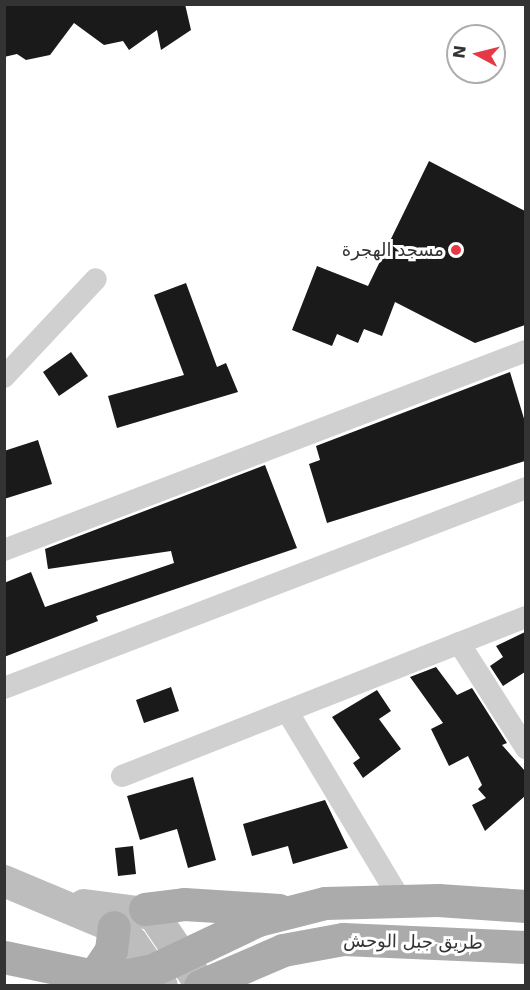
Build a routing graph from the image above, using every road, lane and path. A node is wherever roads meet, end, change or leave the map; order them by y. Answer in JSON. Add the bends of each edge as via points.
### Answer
{"nodes":[{"id":1,"x":96,"y":279,"type":"dead end"},
{"id":2,"x":525,"y":351,"type":"edge"},
{"id":3,"x":4,"y":377,"type":"edge"},
{"id":4,"x":525,"y":488,"type":"edge"},
{"id":5,"x":4,"y":550,"type":"edge"},
{"id":6,"x":525,"y":617,"type":"edge"},
{"id":7,"x":459,"y":643,"type":"junction"},
{"id":8,"x":4,"y":688,"type":"edge"},
{"id":9,"x":287,"y":711,"type":"junction"},
{"id":10,"x":525,"y":748,"type":"edge"},
{"id":11,"x":122,"y":776,"type":"dead end"},
{"id":12,"x":4,"y":881,"type":"edge"},
{"id":13,"x":525,"y":890,"type":"edge"},
{"id":14,"x":438,"y":900,"type":"junction"},
{"id":15,"x":401,"y":901,"type":"junction"},
{"id":16,"x":69,"y":904,"type":"junction"},
{"id":17,"x":525,"y":906,"type":"edge"},
{"id":18,"x":145,"y":909,"type":"junction"},
{"id":19,"x":286,"y":911,"type":"junction"},
{"id":20,"x":114,"y":927,"type":"junction"},
{"id":21,"x":525,"y":947,"type":"edge"},
{"id":22,"x":184,"y":954,"type":"junction"},
{"id":23,"x":4,"y":957,"type":"edge"},
{"id":24,"x":4,"y":972,"type":"edge"},
{"id":25,"x":93,"y":977,"type":"junction"},
{"id":26,"x":158,"y":978,"type":"edge"},
{"id":27,"x":201,"y":985,"type":"edge"},
{"id":28,"x":34,"y":986,"type":"edge"}],
"edges":[{"from":1,"to":3,"type":"street"},
{"from":2,"to":5,"type":"street"},
{"from":4,"to":8,"type":"street"},
{"from":6,"to":7,"type":"street"},
{"from":7,"to":9,"type":"street"},
{"from":7,"to":10,"type":"street"},
{"from":9,"to":11,"type":"street"},
{"from":9,"to":15,"type":"street"},
{"from":12,"to":16,"type":"main road"},
{"from":13,"to":14,"type":"street"},
{"from":14,"to":15,"type":"main road"},
{"from":14,"to":17,"type":"main road"},
{"from":15,"to":19,"type":"main road"},
{"from":16,"to":18,"type":"main road"},
{"from":16,"to":20,"type":"main road"},
{"from":18,"to":19,"type":"main road","via":[[225,904]]},
{"from":18,"to":22,"type":"main road"},
{"from":19,"to":22,"type":"main road"},
{"from":20,"to":25,"type":"main road","via":[[111,950]]},
{"from":20,"to":26,"type":"main road"},
{"from":21,"to":27,"type":"main road","name":"طريق جبل الوحش","via":[[343,939],[284,950]]},
{"from":22,"to":26,"type":"main road"},
{"from":22,"to":27,"type":"main road"},
{"from":23,"to":25,"type":"main road"},
{"from":24,"to":28,"type":"main road"},
{"from":25,"to":26,"type":"main road"}]}
